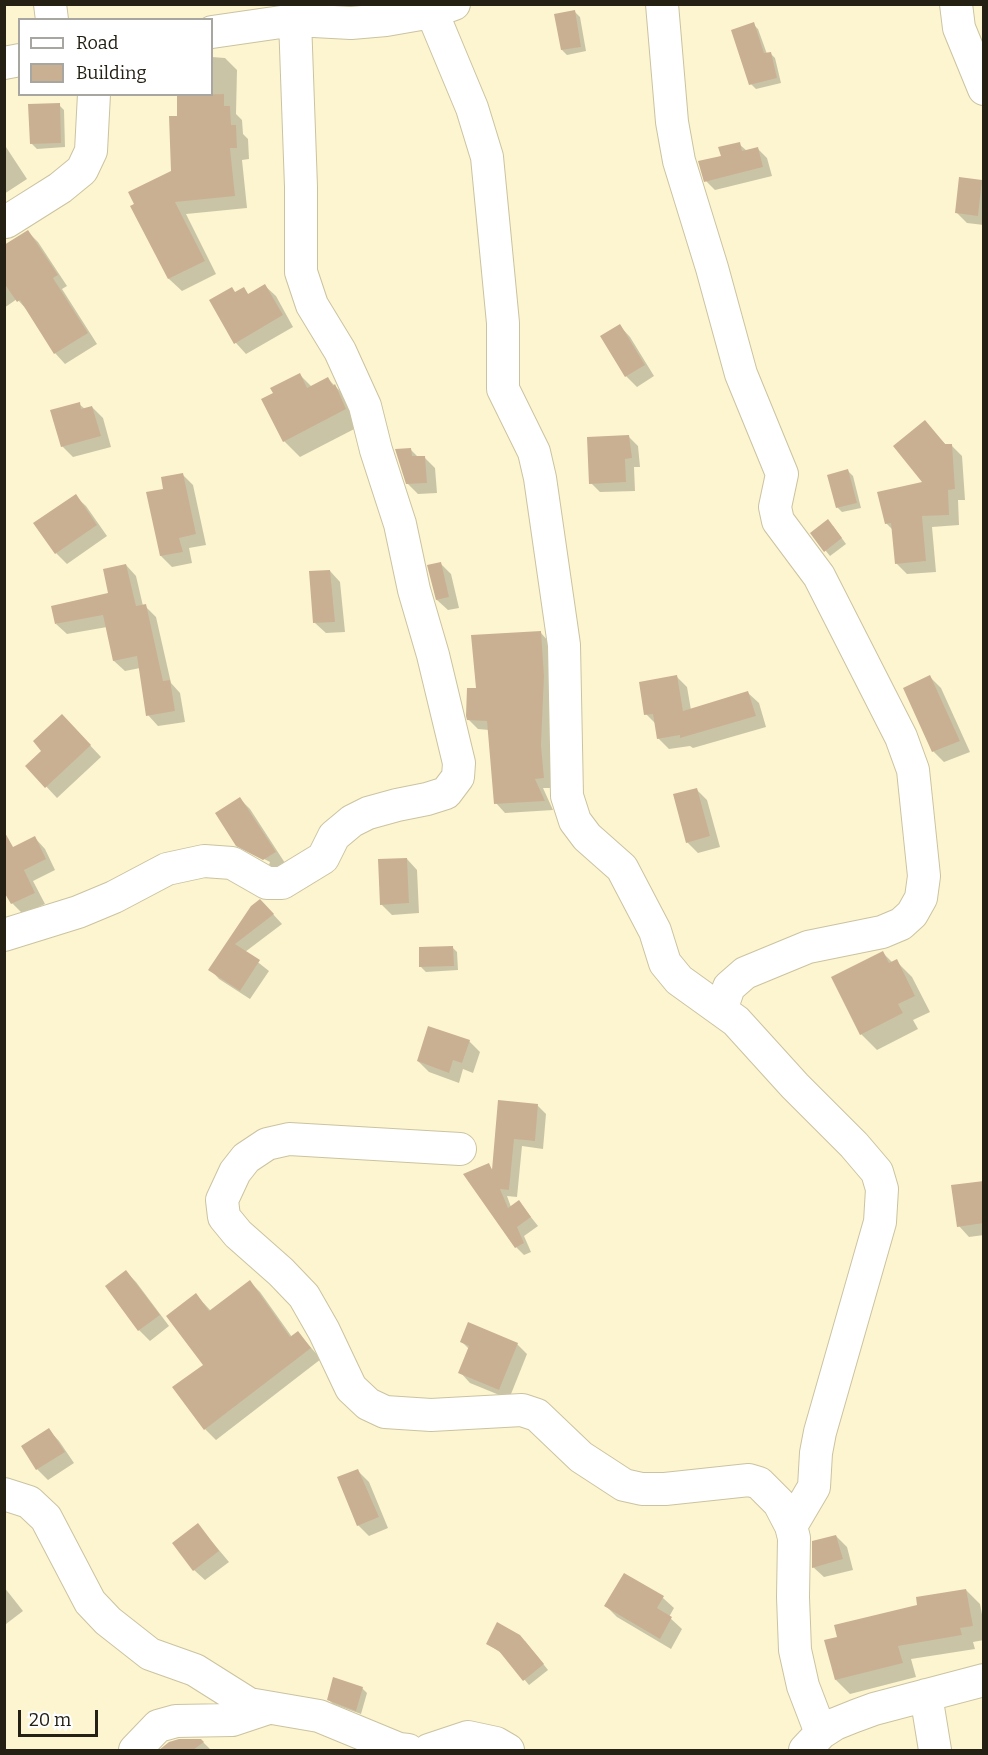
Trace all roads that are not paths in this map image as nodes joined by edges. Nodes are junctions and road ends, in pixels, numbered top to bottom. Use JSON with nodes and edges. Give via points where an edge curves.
{"nodes":[{"id":1,"x":662,"y":4,"type":"edge"},
{"id":2,"x":956,"y":4,"type":"edge"},
{"id":3,"x":443,"y":8,"type":"edge"},
{"id":4,"x":295,"y":20,"type":"junction"},
{"id":5,"x":213,"y":32,"type":"edge"},
{"id":6,"x":984,"y":89,"type":"edge"},
{"id":7,"x":94,"y":96,"type":"edge"},
{"id":8,"x":6,"y":222,"type":"dead end"},
{"id":9,"x":4,"y":934,"type":"edge"},
{"id":10,"x":721,"y":1010,"type":"junction"},
{"id":11,"x":460,"y":1149,"type":"dead end"},
{"id":12,"x":4,"y":1494,"type":"edge"},
{"id":13,"x":791,"y":1526,"type":"junction"},
{"id":14,"x":984,"y":1680,"type":"edge"},
{"id":15,"x":926,"y":1695,"type":"junction"},
{"id":16,"x":268,"y":1708,"type":"junction"},
{"id":17,"x":813,"y":1742,"type":"edge"},
{"id":18,"x":359,"y":1743,"type":"edge"},
{"id":19,"x":135,"y":1750,"type":"edge"},
{"id":20,"x":408,"y":1750,"type":"edge"},
{"id":21,"x":429,"y":1750,"type":"edge"},
{"id":22,"x":508,"y":1750,"type":"edge"},
{"id":23,"x":935,"y":1750,"type":"edge"}],
"edges":[{"from":1,"to":10,"type":"street","via":[[679,161],[741,374],[782,474],[775,507],[778,520],[819,576],[901,737],[913,770],[924,876],[921,898],[901,924],[882,932],[808,947],[765,964],[729,987]]},
{"from":2,"to":6,"type":"street","via":[[958,28]]},
{"from":3,"to":4,"type":"street","via":[[351,23]]},
{"from":3,"to":10,"type":"street","via":[[486,157],[503,323],[503,389],[534,452],[540,478],[564,645],[567,796],[575,821],[586,837],[622,868],[655,931],[665,963],[679,980]]},
{"from":4,"to":5,"type":"street"},
{"from":4,"to":9,"type":"street","via":[[301,272],[312,305],[340,351],[365,406],[400,524],[459,763],[458,777],[446,792],[427,800],[368,813],[352,821],[334,836],[323,858],[282,883],[267,883],[232,863],[204,861],[167,869],[78,912]]},
{"from":7,"to":8,"type":"street","via":[[91,151],[82,170]]},
{"from":10,"to":13,"type":"street","via":[[854,1145],[877,1172],[882,1189],[880,1222],[820,1432],[814,1487]]},
{"from":11,"to":13,"type":"street","via":[[289,1139],[267,1144],[246,1158],[236,1172],[222,1200],[224,1217],[304,1296],[351,1388],[368,1404],[385,1412],[431,1415],[522,1410],[537,1415],[582,1456],[624,1485],[665,1489],[749,1480],[770,1493]]},
{"from":12,"to":16,"type":"street","via":[[29,1502],[46,1518],[90,1602],[128,1638],[150,1654],[195,1670],[249,1704]]},
{"from":13,"to":17,"type":"street","via":[[795,1650]]},
{"from":14,"to":15,"type":"street"},
{"from":15,"to":17,"type":"street","via":[[835,1724]]},
{"from":15,"to":23,"type":"street"},
{"from":16,"to":18,"type":"street","via":[[319,1716]]},
{"from":16,"to":19,"type":"street","via":[[232,1720],[176,1721],[158,1726]]},
{"from":18,"to":20,"type":"street"},
{"from":21,"to":22,"type":"street","via":[[468,1737]]}]}
